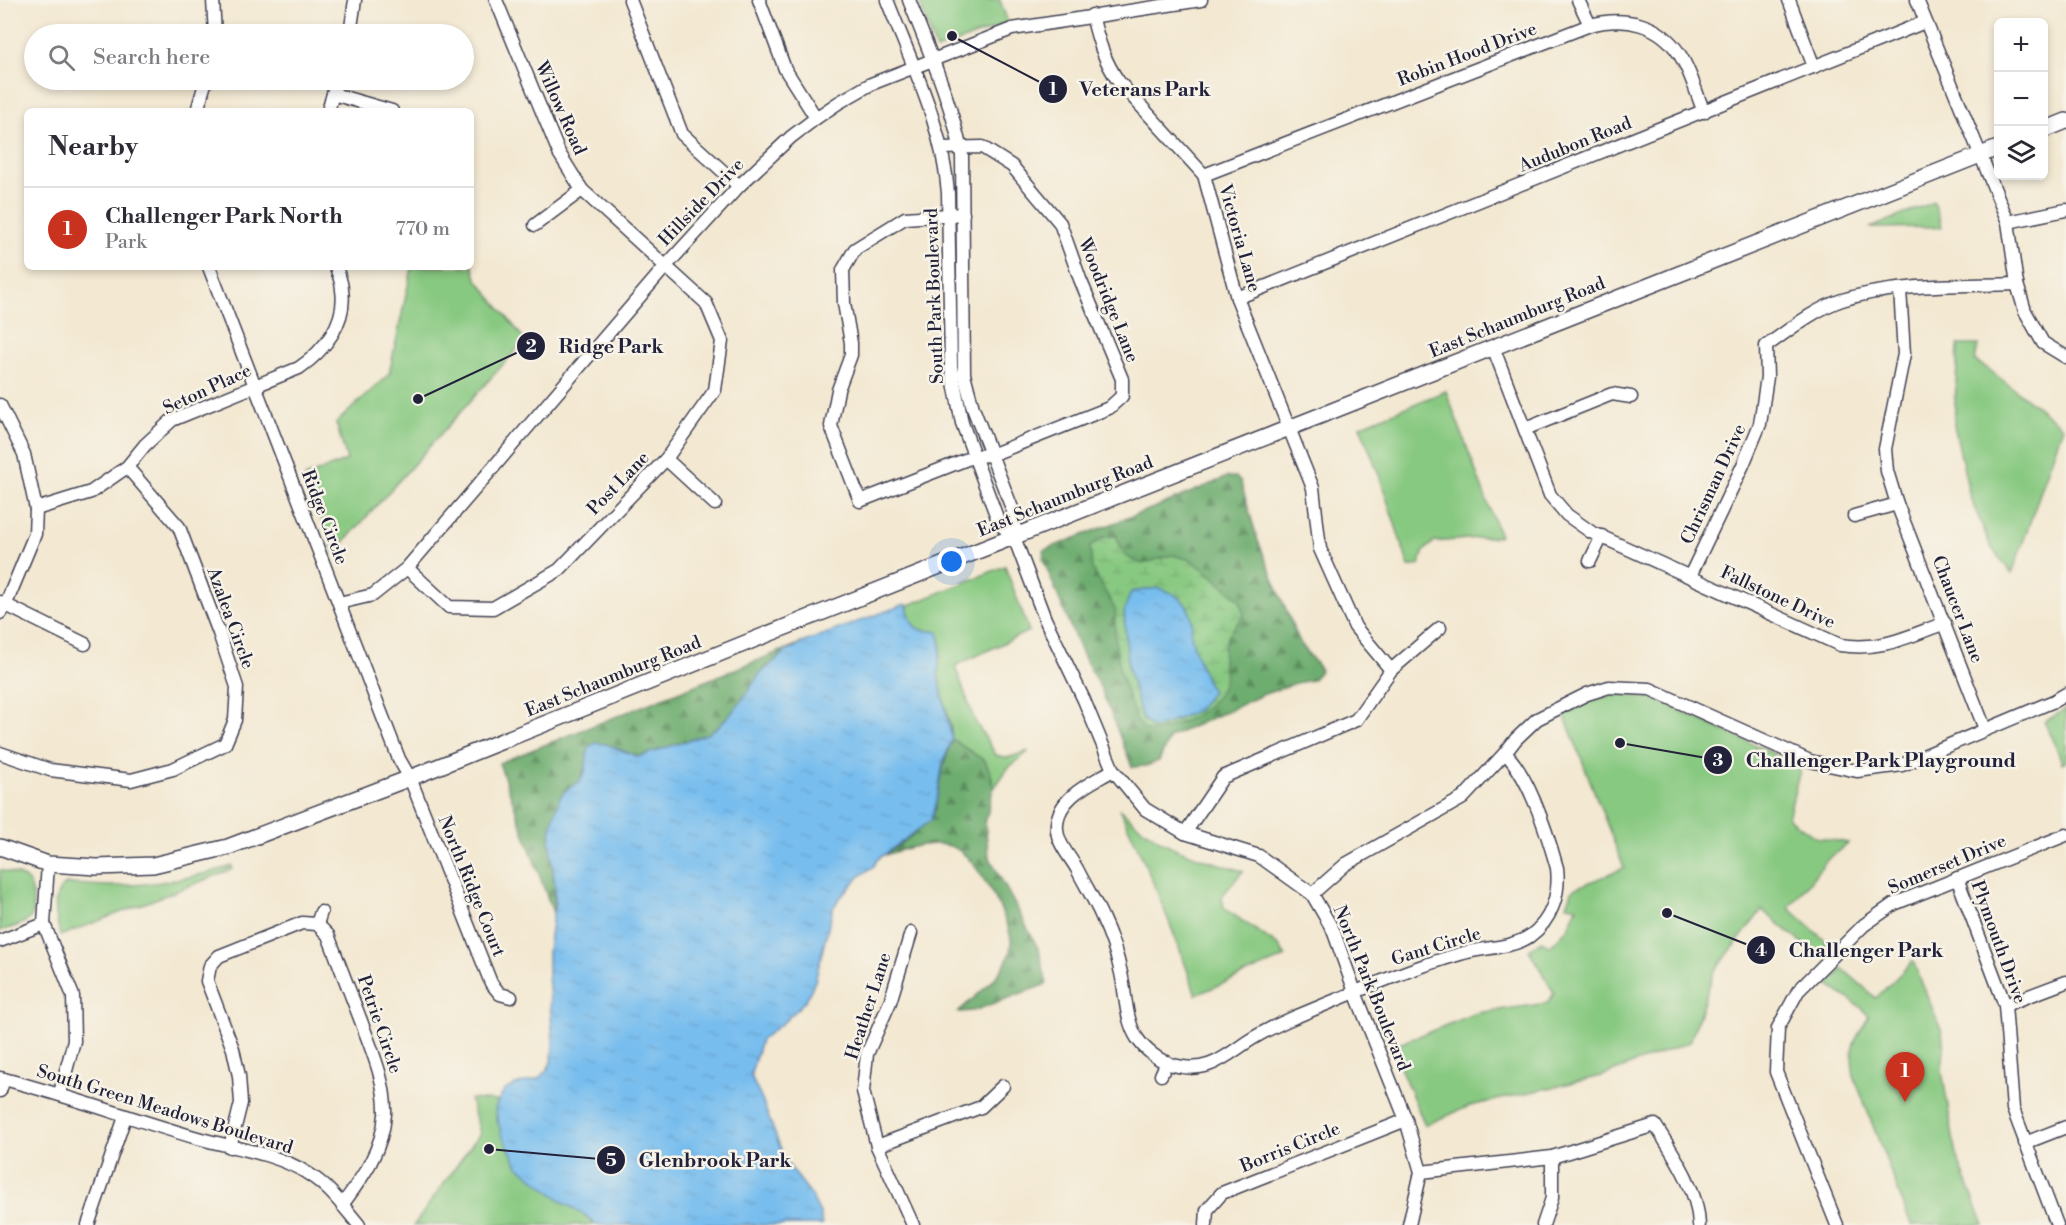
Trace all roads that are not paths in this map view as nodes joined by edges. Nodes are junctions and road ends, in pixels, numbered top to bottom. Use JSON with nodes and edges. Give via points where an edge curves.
{"nodes":[{"id":1,"x":213,"y":0,"type":"edge"},
{"id":2,"x":356,"y":0,"type":"edge"},
{"id":3,"x":496,"y":0,"type":"edge"},
{"id":4,"x":630,"y":0,"type":"edge"},
{"id":5,"x":759,"y":0,"type":"edge"},
{"id":6,"x":887,"y":0,"type":"edge"},
{"id":7,"x":909,"y":0,"type":"edge"},
{"id":8,"x":1201,"y":0,"type":"edge"},
{"id":9,"x":1578,"y":0,"type":"edge"},
{"id":10,"x":1789,"y":0,"type":"edge"},
{"id":11,"x":1917,"y":0,"type":"edge"},
{"id":12,"x":1092,"y":15,"type":"junction"},
{"id":13,"x":1925,"y":22,"type":"junction"},
{"id":14,"x":214,"y":24,"type":"edge"},
{"id":15,"x":352,"y":24,"type":"edge"},
{"id":16,"x":1590,"y":25,"type":"junction"},
{"id":17,"x":932,"y":60,"type":"junction"},
{"id":18,"x":1814,"y":67,"type":"junction"},
{"id":19,"x":914,"y":68,"type":"junction"},
{"id":20,"x":203,"y":90,"type":"edge"},
{"id":21,"x":334,"y":90,"type":"edge"},
{"id":22,"x":333,"y":94,"type":"junction"},
{"id":23,"x":198,"y":108,"type":"edge"},
{"id":24,"x":329,"y":108,"type":"edge"},
{"id":25,"x":382,"y":108,"type":"edge"},
{"id":26,"x":1704,"y":112,"type":"junction"},
{"id":27,"x":816,"y":118,"type":"junction"},
{"id":28,"x":2066,"y":121,"type":"edge"},
{"id":29,"x":2048,"y":128,"type":"edge"},
{"id":30,"x":960,"y":147,"type":"junction"},
{"id":31,"x":942,"y":148,"type":"junction"},
{"id":32,"x":1994,"y":150,"type":"edge"},
{"id":33,"x":1980,"y":155,"type":"junction"},
{"id":34,"x":1204,"y":175,"type":"junction"},
{"id":35,"x":739,"y":186,"type":"junction"},
{"id":36,"x":582,"y":190,"type":"junction"},
{"id":37,"x":2066,"y":210,"type":"edge"},
{"id":38,"x":963,"y":214,"type":"junction"},
{"id":39,"x":948,"y":215,"type":"junction"},
{"id":40,"x":2008,"y":222,"type":"junction"},
{"id":41,"x":535,"y":225,"type":"dead end"},
{"id":42,"x":664,"y":267,"type":"junction"},
{"id":43,"x":210,"y":270,"type":"edge"},
{"id":44,"x":337,"y":270,"type":"edge"},
{"id":45,"x":2017,"y":284,"type":"junction"},
{"id":46,"x":1900,"y":288,"type":"junction"},
{"id":47,"x":1237,"y":298,"type":"junction"},
{"id":48,"x":1493,"y":348,"type":"junction"},
{"id":49,"x":2066,"y":357,"type":"edge"},
{"id":50,"x":256,"y":386,"type":"junction"},
{"id":51,"x":1631,"y":398,"type":"dead end"},
{"id":52,"x":0,"y":405,"type":"edge"},
{"id":53,"x":1290,"y":428,"type":"junction"},
{"id":54,"x":1525,"y":429,"type":"junction"},
{"id":55,"x":991,"y":454,"type":"junction"},
{"id":56,"x":975,"y":456,"type":"junction"},
{"id":57,"x":666,"y":459,"type":"junction"},
{"id":58,"x":127,"y":467,"type":"junction"},
{"id":59,"x":715,"y":504,"type":"dead end"},
{"id":60,"x":1897,"y":504,"type":"junction"},
{"id":61,"x":36,"y":509,"type":"junction"},
{"id":62,"x":1854,"y":516,"type":"dead end"},
{"id":63,"x":1602,"y":536,"type":"junction"},
{"id":64,"x":1014,"y":537,"type":"junction"},
{"id":65,"x":1590,"y":561,"type":"dead end"},
{"id":66,"x":407,"y":568,"type":"junction"},
{"id":67,"x":1690,"y":576,"type":"junction"},
{"id":68,"x":339,"y":603,"type":"junction"},
{"id":69,"x":2,"y":607,"type":"edge"},
{"id":70,"x":1945,"y":623,"type":"junction"},
{"id":71,"x":1440,"y":627,"type":"dead end"},
{"id":72,"x":85,"y":644,"type":"dead end"},
{"id":73,"x":1391,"y":670,"type":"junction"},
{"id":74,"x":2066,"y":694,"type":"edge"},
{"id":75,"x":1985,"y":729,"type":"junction"},
{"id":76,"x":0,"y":753,"type":"edge"},
{"id":77,"x":1505,"y":753,"type":"junction"},
{"id":78,"x":1113,"y":770,"type":"junction"},
{"id":79,"x":410,"y":778,"type":"junction"},
{"id":80,"x":1185,"y":833,"type":"junction"},
{"id":81,"x":2066,"y":835,"type":"edge"},
{"id":82,"x":0,"y":847,"type":"edge"},
{"id":83,"x":48,"y":864,"type":"junction"},
{"id":84,"x":1957,"y":878,"type":"junction"},
{"id":85,"x":1312,"y":894,"type":"junction"},
{"id":86,"x":321,"y":912,"type":"dead end"},
{"id":87,"x":44,"y":924,"type":"junction"},
{"id":88,"x":317,"y":924,"type":"junction"},
{"id":89,"x":911,"y":933,"type":"dead end"},
{"id":90,"x":0,"y":941,"type":"edge"},
{"id":91,"x":2066,"y":982,"type":"edge"},
{"id":92,"x":1355,"y":992,"type":"junction"},
{"id":93,"x":511,"y":997,"type":"dead end"},
{"id":94,"x":2005,"y":1005,"type":"junction"},
{"id":95,"x":1167,"y":1062,"type":"junction"},
{"id":96,"x":1161,"y":1075,"type":"dead end"},
{"id":97,"x":1,"y":1083,"type":"edge"},
{"id":98,"x":1003,"y":1086,"type":"dead end"},
{"id":99,"x":60,"y":1094,"type":"junction"},
{"id":100,"x":125,"y":1117,"type":"junction"},
{"id":101,"x":1406,"y":1120,"type":"junction"},
{"id":102,"x":2066,"y":1127,"type":"edge"},
{"id":103,"x":2025,"y":1143,"type":"junction"},
{"id":104,"x":877,"y":1146,"type":"junction"},
{"id":105,"x":230,"y":1147,"type":"junction"},
{"id":106,"x":1552,"y":1157,"type":"junction"},
{"id":107,"x":1421,"y":1173,"type":"junction"},
{"id":108,"x":342,"y":1205,"type":"junction"},
{"id":109,"x":88,"y":1225,"type":"edge"},
{"id":110,"x":359,"y":1225,"type":"edge"},
{"id":111,"x":913,"y":1225,"type":"edge"},
{"id":112,"x":1206,"y":1225,"type":"edge"},
{"id":113,"x":1409,"y":1225,"type":"edge"},
{"id":114,"x":1543,"y":1225,"type":"edge"},
{"id":115,"x":1699,"y":1225,"type":"edge"},
{"id":116,"x":1837,"y":1225,"type":"edge"},
{"id":117,"x":2057,"y":1225,"type":"edge"}],
"edges":[{"from":1,"to":14,"type":"street"},
{"from":2,"to":15,"type":"street"},
{"from":3,"to":36,"type":"street","name":"Willow Road","via":[[559,153]]},
{"from":4,"to":35,"type":"street","via":[[682,134]]},
{"from":5,"to":27,"type":"street","via":[[786,69]]},
{"from":6,"to":19,"type":"street","name":"South Park Boulevard"},
{"from":7,"to":17,"type":"street","name":"South Park Boulevard"},
{"from":8,"to":12,"type":"street","name":"Hillside Drive"},
{"from":9,"to":16,"type":"street"},
{"from":10,"to":18,"type":"street"},
{"from":11,"to":13,"type":"street"},
{"from":12,"to":17,"type":"street","name":"Hillside Drive","via":[[1012,29]]},
{"from":12,"to":34,"type":"street","name":"Victoria Lane","via":[[1100,47],[1114,74]]},
{"from":13,"to":18,"type":"street","name":"Audubon Road"},
{"from":13,"to":33,"type":"street"},
{"from":16,"to":26,"type":"street","name":"Robin Hood Drive","via":[[1626,20],[1648,26],[1664,37],[1681,56]]},
{"from":16,"to":34,"type":"street","name":"Robin Hood Drive"},
{"from":17,"to":19,"type":"street","name":"Hillside Drive"},
{"from":17,"to":30,"type":"street","name":"South Park Boulevard"},
{"from":18,"to":26,"type":"street","name":"Audubon Road"},
{"from":19,"to":27,"type":"street","name":"Hillside Drive","via":[[871,84]]},
{"from":19,"to":31,"type":"street","name":"South Park Boulevard"},
{"from":20,"to":23,"type":"street"},
{"from":21,"to":22,"type":"street"},
{"from":22,"to":24,"type":"street"},
{"from":22,"to":25,"type":"street"},
{"from":26,"to":47,"type":"street","name":"Audubon Road"},
{"from":27,"to":35,"type":"street","name":"Hillside Drive"},
{"from":28,"to":29,"type":"main road"},
{"from":30,"to":31,"type":"street","name":"Woodridge Lane"},
{"from":30,"to":38,"type":"street","name":"South Park Boulevard"},
{"from":30,"to":55,"type":"street","name":"Woodridge Lane","via":[[982,147],[1012,166],[1060,223],[1122,379],[1122,396],[1109,408]]},
{"from":31,"to":39,"type":"street","name":"South Park Boulevard"},
{"from":32,"to":33,"type":"main road","name":"East Schaumburg Road"},
{"from":33,"to":40,"type":"street"},
{"from":33,"to":48,"type":"main road","name":"East Schaumburg Road"},
{"from":34,"to":47,"type":"street","name":"Victoria Lane"},
{"from":35,"to":42,"type":"street","name":"Hillside Drive"},
{"from":36,"to":41,"type":"street"},
{"from":36,"to":42,"type":"street","name":"Willow Road"},
{"from":37,"to":40,"type":"street"},
{"from":38,"to":39,"type":"street"},
{"from":38,"to":55,"type":"street","name":"South Park Boulevard","via":[[964,374]]},
{"from":39,"to":56,"type":"street","name":"South Park Boulevard","via":[[952,376],[959,413]]},
{"from":39,"to":56,"type":"street","name":"Woodridge Lane","via":[[905,218],[855,249],[843,270],[851,343],[831,426],[860,501]]},
{"from":40,"to":45,"type":"street"},
{"from":42,"to":57,"type":"street","name":"Post Lane","via":[[706,303],[722,341],[715,390]]},
{"from":42,"to":66,"type":"street","name":"Hillside Drive"},
{"from":43,"to":50,"type":"street","name":"Ridge Circle"},
{"from":44,"to":50,"type":"street","name":"Seton Place","via":[[342,308],[324,347],[300,368]]},
{"from":45,"to":46,"type":"street","name":"Chrisman Drive"},
{"from":45,"to":49,"type":"street","via":[[2025,311],[2043,343]]},
{"from":46,"to":60,"type":"street","name":"Chaucer Lane","via":[[1904,354],[1886,449],[1887,471]]},
{"from":46,"to":67,"type":"street","name":"Chrisman Drive","via":[[1841,301],[1766,346],[1767,377],[1760,424]]},
{"from":47,"to":53,"type":"street","name":"Victoria Lane"},
{"from":48,"to":53,"type":"main road","name":"East Schaumburg Road"},
{"from":48,"to":54,"type":"street","name":"Fallstone Drive"},
{"from":50,"to":58,"type":"street","name":"Seton Place","via":[[172,420]]},
{"from":50,"to":68,"type":"street","name":"Ridge Circle"},
{"from":51,"to":54,"type":"street","via":[[1612,394]]},
{"from":52,"to":61,"type":"street","via":[[24,454]]},
{"from":53,"to":64,"type":"main road","name":"East Schaumburg Road"},
{"from":53,"to":73,"type":"street","name":"Victoria Lane","via":[[1313,488],[1320,549],[1355,627]]},
{"from":54,"to":63,"type":"street","name":"Fallstone Drive","via":[[1551,495],[1567,515]]},
{"from":55,"to":56,"type":"street","name":"Woodridge Lane"},
{"from":55,"to":64,"type":"street","name":"South Park Boulevard","via":[[1015,516]]},
{"from":56,"to":64,"type":"street","name":"South Park Boulevard","via":[[999,523]]},
{"from":57,"to":59,"type":"street"},
{"from":57,"to":66,"type":"street","name":"Post Lane","via":[[559,570],[493,608],[449,607]]},
{"from":58,"to":61,"type":"street","name":"Seton Place","via":[[91,492]]},
{"from":58,"to":76,"type":"street","name":"Azalea Circle","via":[[179,527],[237,687],[236,720],[225,744],[173,769],[131,780],[50,770]]},
{"from":60,"to":62,"type":"street"},
{"from":60,"to":70,"type":"street","name":"Chaucer Lane"},
{"from":61,"to":69,"type":"street","via":[[35,534]]},
{"from":63,"to":65,"type":"street"},
{"from":63,"to":67,"type":"street","name":"Fallstone Drive"},
{"from":64,"to":78,"type":"street","name":"North Park Boulevard","via":[[1045,619]]},
{"from":64,"to":79,"type":"main road","name":"East Schaumburg Road"},
{"from":66,"to":68,"type":"street","name":"Hillside Drive","via":[[373,595]]},
{"from":67,"to":70,"type":"street","name":"Fallstone Drive","via":[[1840,645],[1878,646]]},
{"from":68,"to":79,"type":"street","name":"Ridge Circle","via":[[399,759]]},
{"from":69,"to":72,"type":"street"},
{"from":70,"to":75,"type":"street","name":"Chaucer Lane"},
{"from":71,"to":73,"type":"street"},
{"from":73,"to":80,"type":"street","via":[[1356,720],[1222,777]]},
{"from":74,"to":75,"type":"street"},
{"from":75,"to":77,"type":"street","via":[[1902,765],[1857,771],[1810,761],[1650,689],[1609,687],[1537,719]]},
{"from":77,"to":85,"type":"street","via":[[1463,798],[1346,864]]},
{"from":77,"to":92,"type":"street","name":"Gant Circle","via":[[1516,763],[1526,782],[1553,853],[1558,879],[1550,915],[1518,942],[1462,953]]},
{"from":78,"to":80,"type":"street","name":"North Park Boulevard","via":[[1145,809]]},
{"from":78,"to":95,"type":"street","name":"Gant Circle","via":[[1064,804],[1056,826],[1065,852],[1103,918],[1121,970],[1127,1011],[1136,1037],[1144,1048]]},
{"from":79,"to":83,"type":"main road","name":"East Schaumburg Road","via":[[228,848],[153,866]]},
{"from":79,"to":93,"type":"street","name":"North Ridge Court","via":[[491,984],[500,994]]},
{"from":80,"to":85,"type":"street","name":"North Park Boulevard","via":[[1259,856]]},
{"from":81,"to":84,"type":"street","name":"Somerset Drive"},
{"from":82,"to":83,"type":"main road","name":"East Schaumburg Road"},
{"from":83,"to":87,"type":"street"},
{"from":84,"to":94,"type":"street","name":"Plymouth Drive"},
{"from":84,"to":116,"type":"street","name":"Somerset Drive","via":[[1894,904],[1864,925],[1798,991],[1778,1028],[1776,1072]]},
{"from":85,"to":92,"type":"street","name":"North Park Boulevard","via":[[1333,930]]},
{"from":86,"to":88,"type":"street"},
{"from":87,"to":90,"type":"street"},
{"from":87,"to":99,"type":"street","via":[[73,996],[74,1041]]},
{"from":88,"to":105,"type":"street","via":[[302,923],[204,964],[239,1076],[241,1104]]},
{"from":88,"to":108,"type":"street","name":"Petrie Circle","via":[[328,935],[374,1056],[385,1114],[377,1148]]},
{"from":89,"to":104,"type":"street","name":"Heather Lane","via":[[890,1002],[867,1054],[863,1091]]},
{"from":91,"to":94,"type":"street"},
{"from":92,"to":95,"type":"street","name":"Gant Circle","via":[[1282,1023],[1213,1065],[1192,1067]]},
{"from":92,"to":101,"type":"street","name":"North Park Boulevard"},
{"from":94,"to":103,"type":"street","name":"Plymouth Drive","via":[[2013,1109]]},
{"from":95,"to":96,"type":"street"},
{"from":97,"to":99,"type":"street","name":"South Green Meadows Boulevard"},
{"from":98,"to":104,"type":"street","via":[[981,1107]]},
{"from":99,"to":100,"type":"street","name":"South Green Meadows Boulevard"},
{"from":100,"to":105,"type":"street","name":"South Green Meadows Boulevard"},
{"from":100,"to":109,"type":"street"},
{"from":101,"to":107,"type":"street","name":"North Park Boulevard"},
{"from":101,"to":112,"type":"street","name":"Borris Circle","via":[[1222,1193],[1207,1210]]},
{"from":102,"to":103,"type":"street"},
{"from":103,"to":117,"type":"street","name":"Plymouth Drive"},
{"from":104,"to":111,"type":"street","name":"Heather Lane"},
{"from":105,"to":108,"type":"street","name":"South Green Meadows Boulevard","via":[[270,1156],[307,1173]]},
{"from":106,"to":107,"type":"street"},
{"from":106,"to":114,"type":"street","via":[[1552,1198]]},
{"from":106,"to":115,"type":"street","via":[[1655,1125],[1681,1167],[1698,1211]]},
{"from":107,"to":113,"type":"street","name":"North Park Boulevard"},
{"from":108,"to":110,"type":"street","name":"South Green Meadows Boulevard"}]}
